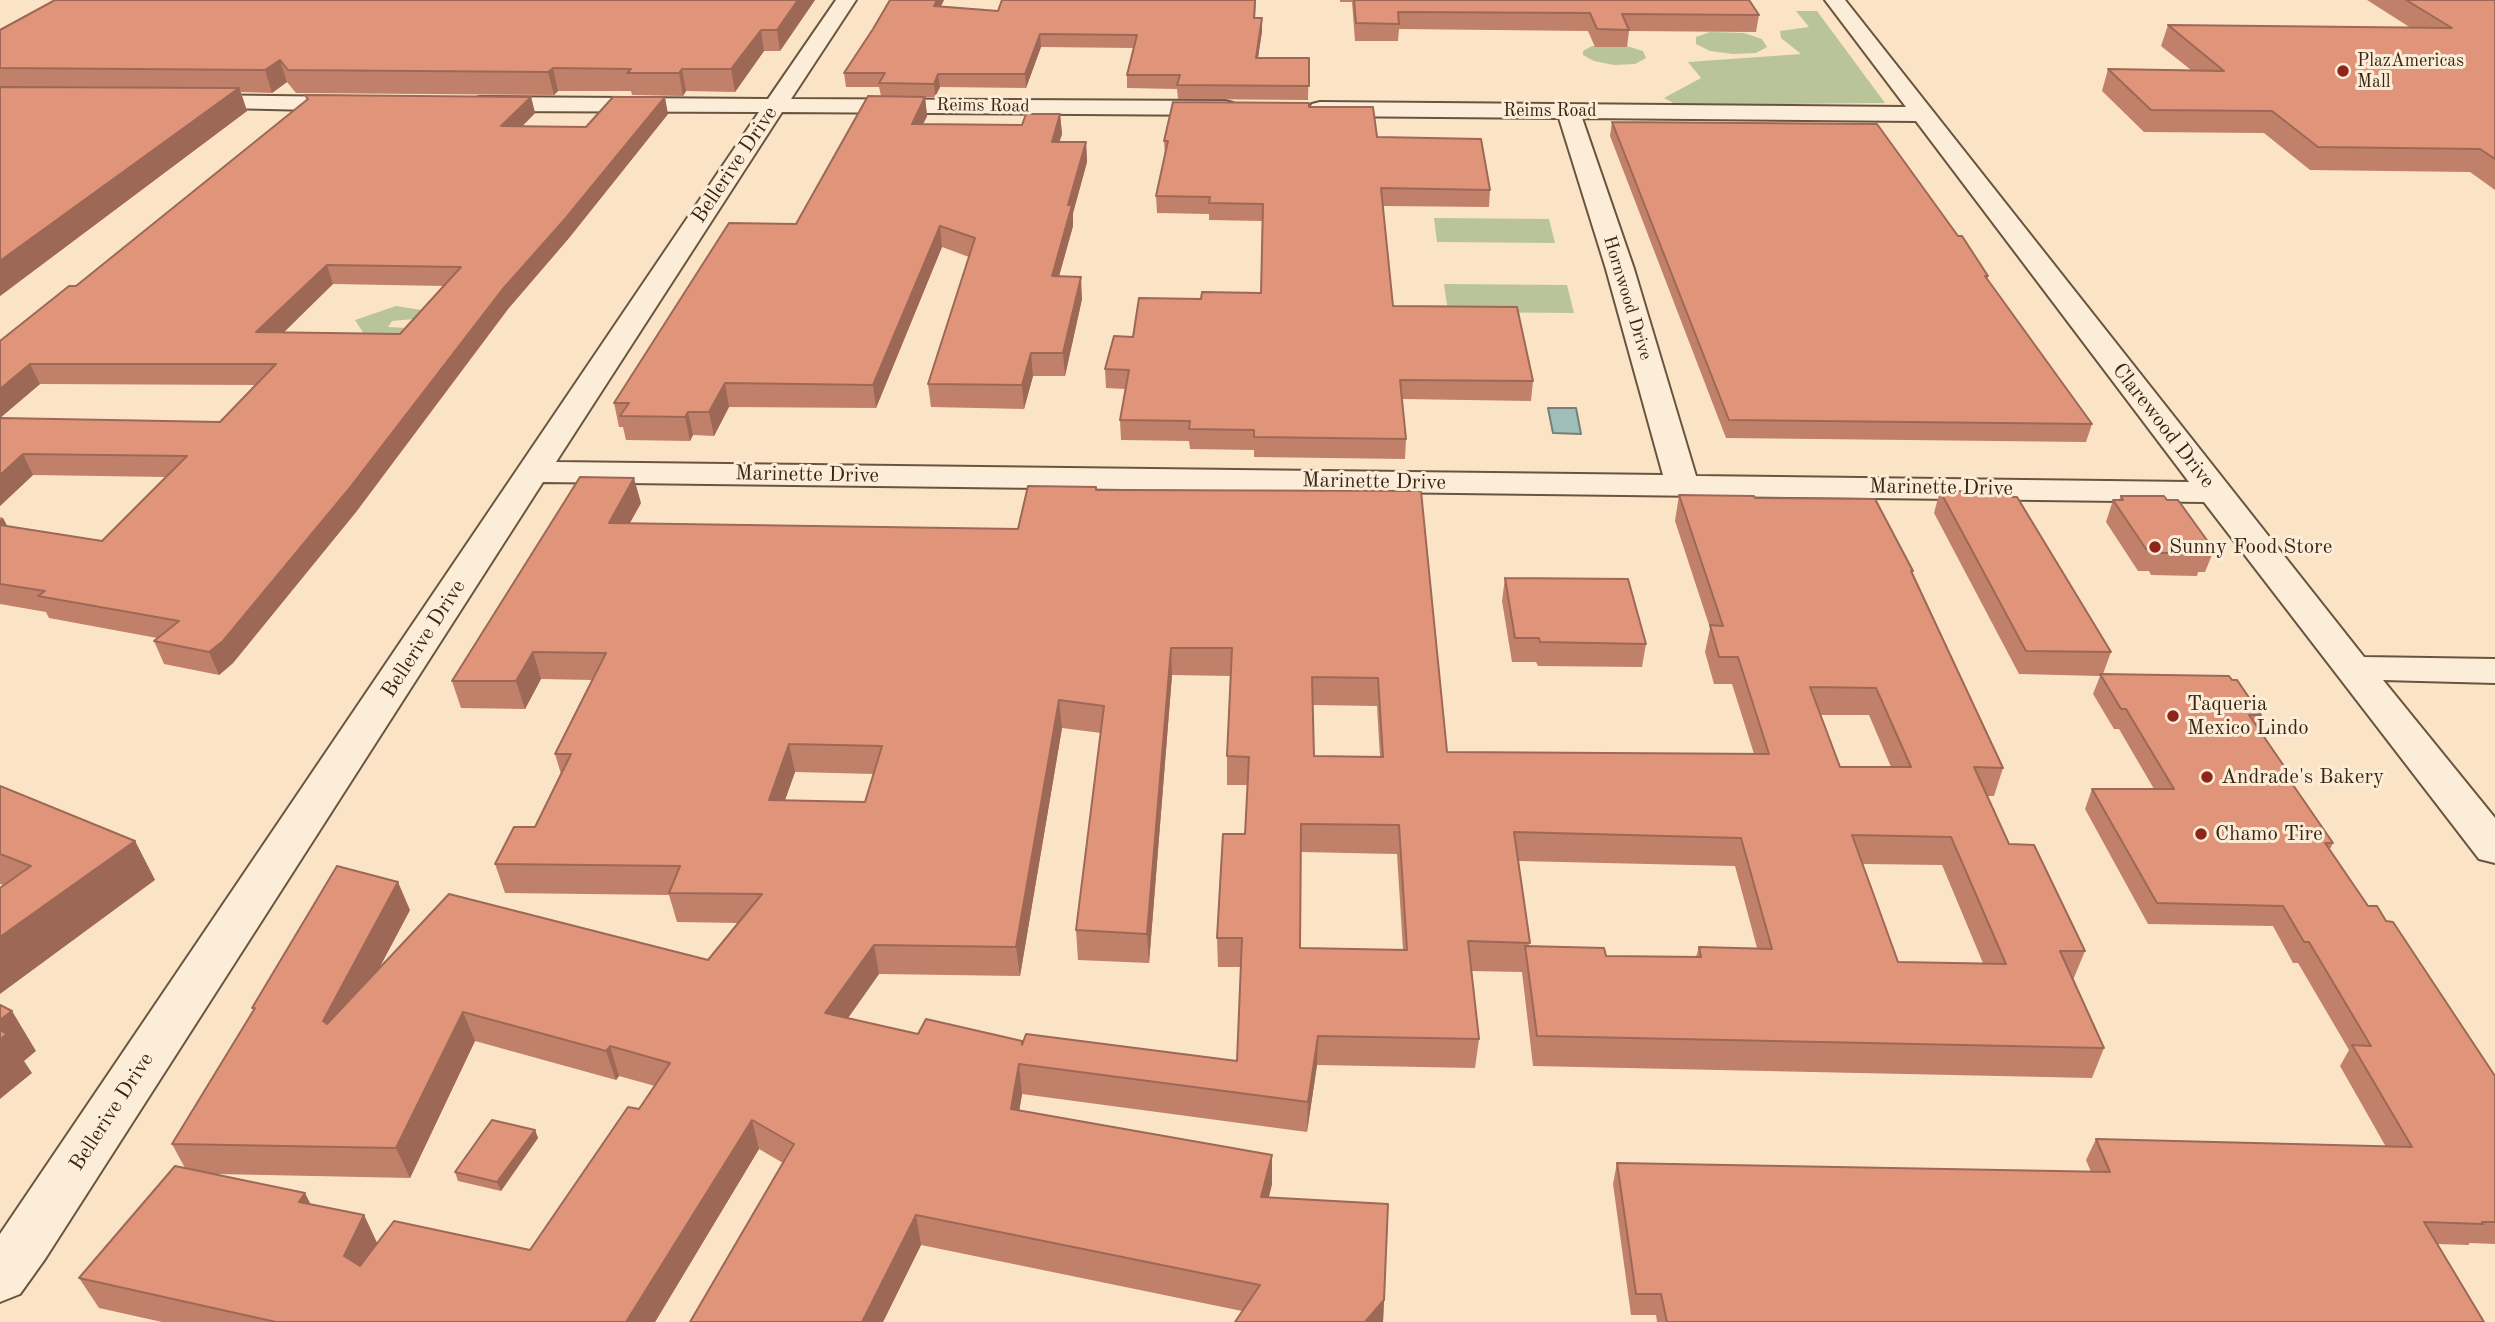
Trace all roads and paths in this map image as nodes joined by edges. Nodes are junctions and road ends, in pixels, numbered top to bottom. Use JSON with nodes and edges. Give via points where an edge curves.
{"nodes":[{"id":1,"x":846,"y":0,"type":"edge"},
{"id":2,"x":1835,"y":0,"type":"edge"},
{"id":3,"x":170,"y":102,"type":"edge"},
{"id":4,"x":369,"y":104,"type":"edge"},
{"id":5,"x":462,"y":104,"type":"edge"},
{"id":6,"x":775,"y":105,"type":"junction"},
{"id":7,"x":1252,"y":109,"type":"edge"},
{"id":8,"x":1294,"y":109,"type":"edge"},
{"id":9,"x":1568,"y":111,"type":"junction"},
{"id":10,"x":1923,"y":114,"type":"junction"},
{"id":11,"x":534,"y":472,"type":"junction"},
{"id":12,"x":1682,"y":485,"type":"junction"},
{"id":13,"x":2214,"y":492,"type":"junction"},
{"id":14,"x":2353,"y":668,"type":"junction"},
{"id":15,"x":2495,"y":671,"type":"edge"},
{"id":16,"x":2495,"y":848,"type":"edge"},
{"id":17,"x":0,"y":1277,"type":"edge"}],
"edges":[{"from":1,"to":6,"type":"street","name":"Bellerive Drive"},
{"from":2,"to":10,"type":"street","name":"Clarewood Drive"},
{"from":3,"to":4,"type":"street"},
{"from":5,"to":6,"type":"street","name":"Reims Road"},
{"from":6,"to":7,"type":"street","name":"Reims Road"},
{"from":6,"to":11,"type":"street","name":"Bellerive Drive"},
{"from":8,"to":9,"type":"street","name":"Reims Road"},
{"from":9,"to":10,"type":"street","name":"Reims Road"},
{"from":9,"to":12,"type":"street","name":"Hornwood Drive","via":[[1620,269]]},
{"from":10,"to":13,"type":"street","name":"Clarewood Drive"},
{"from":11,"to":12,"type":"street","name":"Marinette Drive"},
{"from":11,"to":17,"type":"street","name":"Bellerive Drive"},
{"from":12,"to":13,"type":"street","name":"Marinette Drive"},
{"from":13,"to":14,"type":"street","name":"Clarewood Drive"},
{"from":14,"to":15,"type":"street"},
{"from":14,"to":16,"type":"street","name":"Clarewood Drive"}]}
